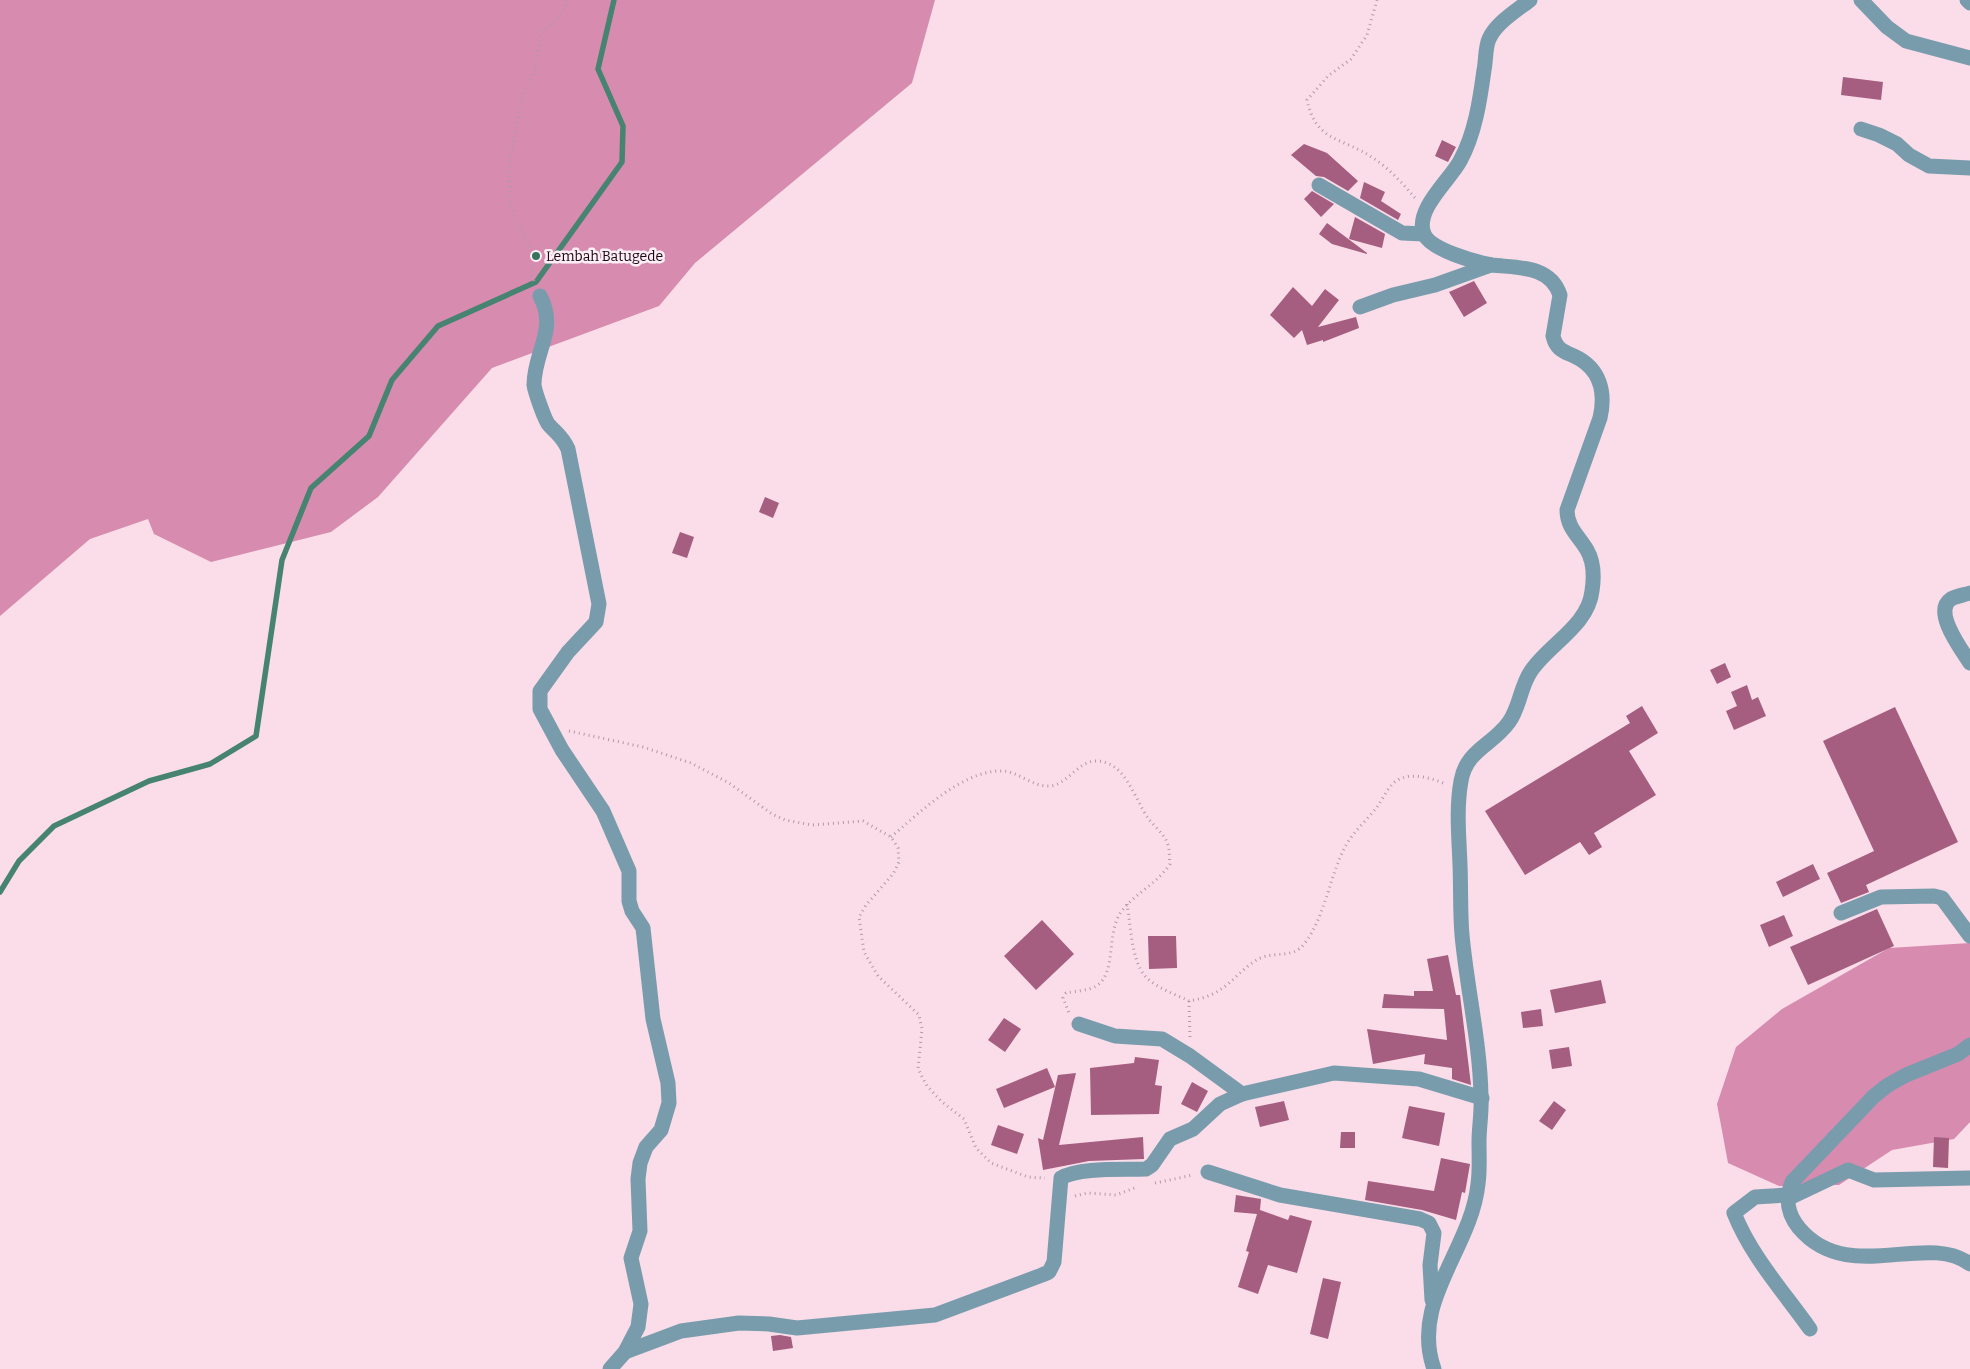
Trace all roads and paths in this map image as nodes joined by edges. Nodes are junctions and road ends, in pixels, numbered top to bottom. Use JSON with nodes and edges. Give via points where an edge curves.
{"nodes":[{"id":1,"x":567,"y":0,"type":"edge"},
{"id":2,"x":1377,"y":0,"type":"edge"},
{"id":3,"x":1530,"y":0,"type":"edge"},
{"id":4,"x":1861,"y":0,"type":"edge"},
{"id":5,"x":1967,"y":0,"type":"edge"},
{"id":6,"x":1970,"y":3,"type":"edge"},
{"id":7,"x":1970,"y":58,"type":"edge"},
{"id":8,"x":1861,"y":129,"type":"dead end"},
{"id":9,"x":1970,"y":168,"type":"edge"},
{"id":10,"x":1319,"y":185,"type":"dead end"},
{"id":11,"x":1426,"y":210,"type":"junction"},
{"id":12,"x":1424,"y":234,"type":"junction"},
{"id":13,"x":1491,"y":265,"type":"junction"},
{"id":14,"x":532,"y":276,"type":"dead end"},
{"id":15,"x":540,"y":296,"type":"dead end"},
{"id":16,"x":1360,"y":307,"type":"dead end"},
{"id":17,"x":1970,"y":593,"type":"edge"},
{"id":18,"x":1970,"y":663,"type":"edge"},
{"id":19,"x":551,"y":729,"type":"junction"},
{"id":20,"x":1459,"y":802,"type":"junction"},
{"id":21,"x":892,"y":837,"type":"junction"},
{"id":22,"x":1127,"y":904,"type":"junction"},
{"id":23,"x":1841,"y":913,"type":"dead end"},
{"id":24,"x":1970,"y":936,"type":"edge"},
{"id":25,"x":1189,"y":1001,"type":"junction"},
{"id":26,"x":1079,"y":1024,"type":"joint"},
{"id":27,"x":1970,"y":1044,"type":"edge"},
{"id":28,"x":1190,"y":1056,"type":"junction"},
{"id":29,"x":1242,"y":1094,"type":"junction"},
{"id":30,"x":1482,"y":1098,"type":"junction"},
{"id":31,"x":1208,"y":1172,"type":"dead end"},
{"id":32,"x":1061,"y":1178,"type":"junction"},
{"id":33,"x":1970,"y":1178,"type":"edge"},
{"id":34,"x":1787,"y":1197,"type":"junction"},
{"id":35,"x":1970,"y":1264,"type":"edge"},
{"id":36,"x":1432,"y":1304,"type":"junction"},
{"id":37,"x":1810,"y":1329,"type":"dead end"},
{"id":38,"x":625,"y":1352,"type":"junction"},
{"id":39,"x":610,"y":1369,"type":"edge"},
{"id":40,"x":1434,"y":1369,"type":"edge"}],
"edges":[{"from":1,"to":14,"type":"path","via":[[565,9],[541,34],[535,69],[522,97],[509,167],[510,205],[534,255]]},
{"from":2,"to":11,"type":"path","via":[[1367,35],[1351,59],[1328,76],[1307,100],[1308,107],[1316,126],[1371,156]]},
{"from":3,"to":11,"type":"street","via":[[1503,22],[1489,40],[1478,111],[1460,161]]},
{"from":4,"to":7,"type":"street","via":[[1906,41]]},
{"from":5,"to":6,"type":"street"},
{"from":8,"to":9,"type":"street","via":[[1879,134],[1929,166]]},
{"from":10,"to":12,"type":"street","via":[[1402,233]]},
{"from":11,"to":12,"type":"street"},
{"from":12,"to":13,"type":"street","via":[[1438,248]]},
{"from":13,"to":16,"type":"street","via":[[1435,285],[1392,294]]},
{"from":13,"to":20,"type":"street","via":[[1536,270],[1558,288],[1555,342],[1564,353],[1587,364],[1602,389],[1600,418],[1567,510],[1570,526],[1591,557],[1593,583],[1584,614],[1531,671],[1510,721],[1500,733],[1475,751],[1466,764]]},
{"from":15,"to":19,"type":"street","via":[[547,309],[548,328],[540,347],[534,387],[547,424],[561,435],[568,449],[599,604],[596,622],[568,652],[540,691],[540,710]]},
{"from":17,"to":18,"type":"street","via":[[1950,600],[1944,613]]},
{"from":19,"to":21,"type":"path","via":[[643,747],[691,763],[785,820],[812,825],[863,821]]},
{"from":19,"to":38,"type":"street","via":[[603,811],[629,871],[629,901],[643,928],[653,1019],[668,1083],[666,1118],[640,1162],[640,1230],[631,1258],[641,1304],[638,1327]]},
{"from":20,"to":25,"type":"path","via":[[1447,784],[1434,779],[1399,779],[1344,847],[1319,917],[1305,944],[1294,953],[1264,957],[1217,992]]},
{"from":20,"to":30,"type":"street","via":[[1462,934]]},
{"from":21,"to":22,"type":"path","via":[[936,799],[982,772],[1004,771],[1048,787],[1093,761],[1107,762],[1127,780],[1168,846],[1170,864],[1162,875]]},
{"from":21,"to":32,"type":"path","via":[[898,848],[899,862],[859,917],[860,932],[870,965],[919,1016],[922,1029],[918,1069],[927,1086],[942,1102],[964,1118],[976,1148],[991,1163],[1028,1177]]},
{"from":22,"to":25,"type":"path","via":[[1137,962],[1145,976]]},
{"from":22,"to":26,"type":"path","via":[[1119,915],[1110,942],[1110,962],[1104,980],[1095,987],[1066,993],[1062,998],[1068,1012]]},
{"from":23,"to":24,"type":"street","via":[[1881,897],[1934,896],[1942,898]]},
{"from":25,"to":28,"type":"path"},
{"from":26,"to":28,"type":"street","via":[[1114,1036],[1162,1039]]},
{"from":27,"to":34,"type":"street","via":[[1958,1054],[1906,1074],[1874,1096],[1792,1182]]},
{"from":28,"to":29,"type":"street"},
{"from":29,"to":30,"type":"street","via":[[1334,1073],[1419,1079]]},
{"from":29,"to":32,"type":"street","via":[[1220,1104],[1192,1129],[1170,1139],[1146,1169],[1066,1174]]},
{"from":30,"to":36,"type":"street","via":[[1478,1187],[1468,1224]]},
{"from":31,"to":36,"type":"street","via":[[1280,1195],[1355,1206],[1429,1223],[1434,1233],[1430,1265]]},
{"from":32,"to":38,"type":"street","via":[[1054,1262],[1049,1272],[1042,1275],[935,1315],[797,1328],[739,1323],[681,1331]]},
{"from":33,"to":34,"type":"street","via":[[1874,1180],[1848,1170]]},
{"from":34,"to":35,"type":"street","via":[[1793,1220],[1806,1236],[1822,1247],[1865,1257],[1938,1253]]},
{"from":34,"to":37,"type":"street","via":[[1754,1197],[1734,1212],[1756,1257]]},
{"from":36,"to":40,"type":"street","via":[[1427,1324],[1428,1348]]},
{"from":38,"to":39,"type":"street"}]}
